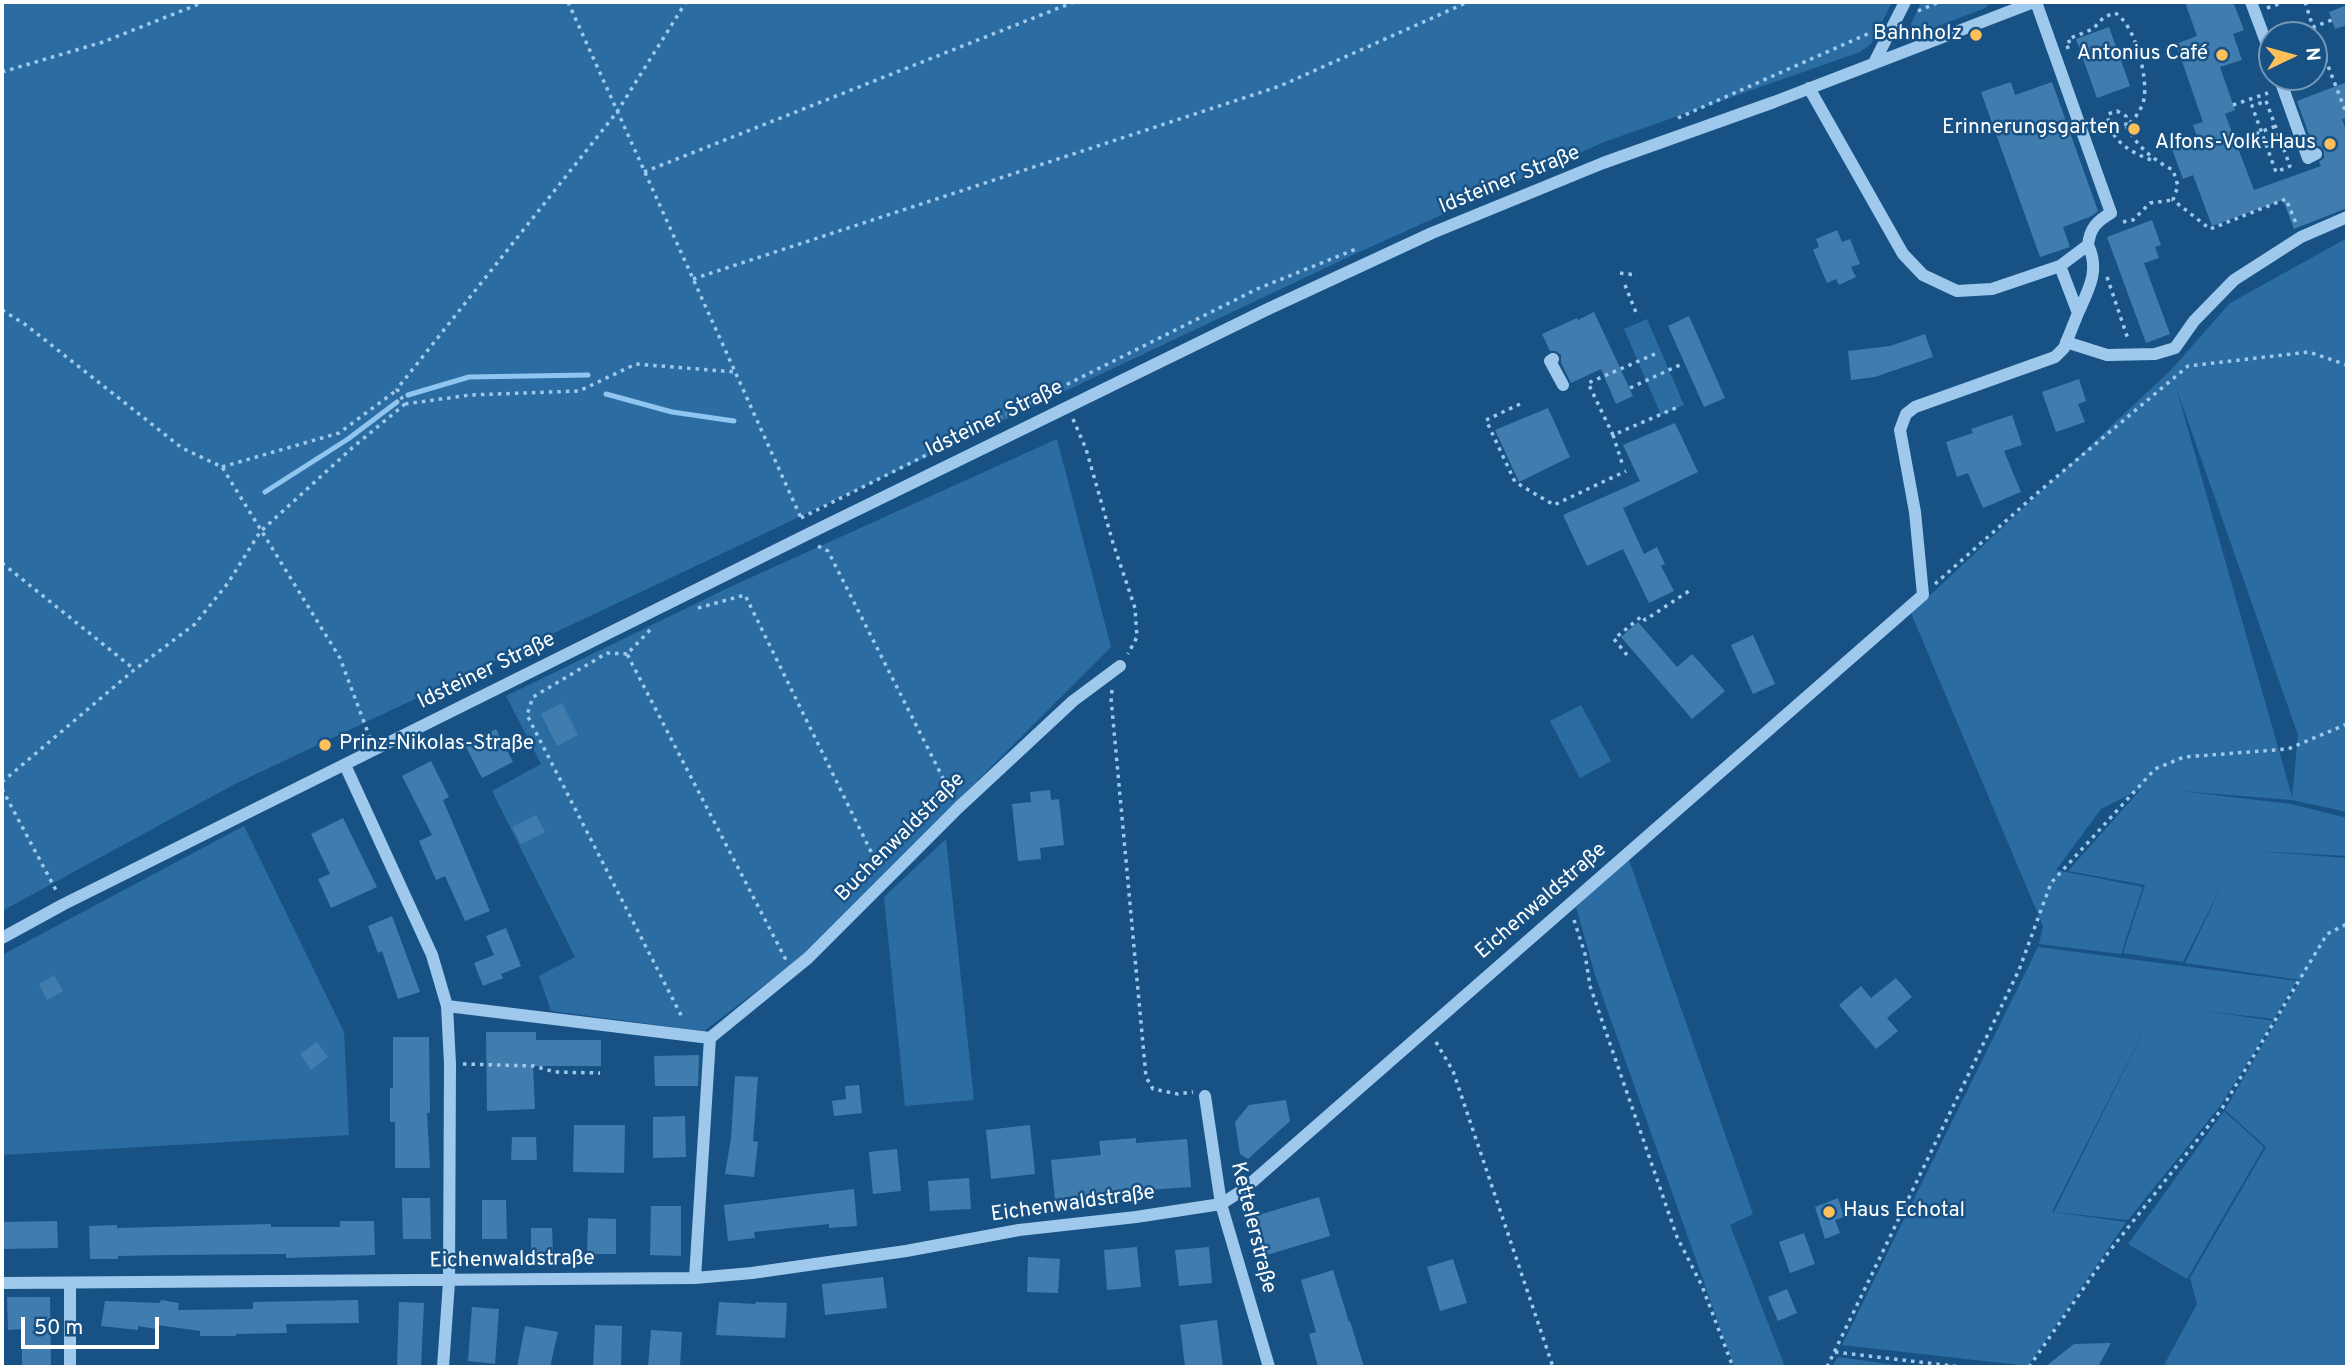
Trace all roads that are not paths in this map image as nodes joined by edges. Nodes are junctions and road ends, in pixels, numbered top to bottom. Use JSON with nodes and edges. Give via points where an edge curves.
{"nodes":[{"id":1,"x":1905,"y":2,"type":"edge"},
{"id":2,"x":2035,"y":2,"type":"edge"},
{"id":3,"x":2251,"y":2,"type":"edge"},
{"id":4,"x":2009,"y":6,"type":"edge"},
{"id":5,"x":2258,"y":21,"type":"edge"},
{"id":6,"x":1874,"y":63,"type":"junction"},
{"id":7,"x":1809,"y":88,"type":"junction"},
{"id":8,"x":2284,"y":91,"type":"edge"},
{"id":9,"x":2316,"y":154,"type":"dead end"},
{"id":10,"x":2347,"y":217,"type":"edge"},
{"id":11,"x":2088,"y":245,"type":"junction"},
{"id":12,"x":2060,"y":266,"type":"junction"},
{"id":13,"x":2078,"y":313,"type":"junction"},
{"id":14,"x":2066,"y":342,"type":"junction"},
{"id":15,"x":1553,"y":359,"type":"dead end"},
{"id":16,"x":1563,"y":385,"type":"dead end"},
{"id":17,"x":1120,"y":666,"type":"road end"},
{"id":18,"x":345,"y":765,"type":"junction"},
{"id":19,"x":2,"y":938,"type":"edge"},
{"id":20,"x":447,"y":1006,"type":"junction"},
{"id":21,"x":709,"y":1038,"type":"junction"},
{"id":22,"x":1205,"y":1096,"type":"road end"},
{"id":23,"x":1221,"y":1204,"type":"junction"},
{"id":24,"x":695,"y":1278,"type":"junction"},
{"id":25,"x":449,"y":1282,"type":"junction"},
{"id":26,"x":2,"y":1283,"type":"edge"},
{"id":27,"x":70,"y":1283,"type":"junction"},
{"id":28,"x":70,"y":1367,"type":"edge"},
{"id":29,"x":443,"y":1367,"type":"edge"},
{"id":30,"x":1269,"y":1367,"type":"edge"}],
"edges":[{"from":1,"to":6,"type":"street"},
{"from":2,"to":4,"type":"street","name":"Idsteiner Straße"},
{"from":2,"to":11,"type":"street","via":[[2111,212],[2097,221]]},
{"from":3,"to":5,"type":"street"},
{"from":4,"to":6,"type":"street","name":"Idsteiner Straße"},
{"from":6,"to":7,"type":"street","name":"Idsteiner Straße"},
{"from":7,"to":12,"type":"street","via":[[1903,254],[1923,275],[1957,291],[1992,289]]},
{"from":7,"to":18,"type":"street","name":"Idsteiner Straße","via":[[1603,163],[1433,233],[1268,309]]},
{"from":8,"to":9,"type":"street","via":[[2308,158]]},
{"from":10,"to":14,"type":"street","via":[[2301,237],[2234,280],[2175,348],[2155,354],[2107,355]]},
{"from":11,"to":12,"type":"street"},
{"from":11,"to":13,"type":"street","via":[[2094,276]]},
{"from":12,"to":13,"type":"street"},
{"from":13,"to":14,"type":"street"},
{"from":14,"to":23,"type":"street","name":"Eichenwaldstraße","via":[[2055,357],[1906,414],[1900,430],[1923,594],[1243,1190]]},
{"from":15,"to":16,"type":"street","via":[[1550,361]]},
{"from":17,"to":21,"type":"street","name":"Buchenwaldstraße","via":[[1073,701],[791,971]]},
{"from":18,"to":19,"type":"street","name":"Idsteiner Straße"},
{"from":18,"to":20,"type":"street","via":[[432,955]]},
{"from":20,"to":21,"type":"street"},
{"from":20,"to":25,"type":"street"},
{"from":21,"to":24,"type":"street"},
{"from":22,"to":23,"type":"street","name":"Kettelerstraße"},
{"from":23,"to":24,"type":"street","name":"Eichenwaldstraße"},
{"from":23,"to":30,"type":"street","name":"Kettelerstraße"},
{"from":24,"to":25,"type":"street","name":"Eichenwaldstraße"},
{"from":25,"to":27,"type":"street","name":"Eichenwaldstraße"},
{"from":25,"to":29,"type":"street"},
{"from":26,"to":27,"type":"street","name":"Eichenwaldstraße"},
{"from":27,"to":28,"type":"street"}]}
